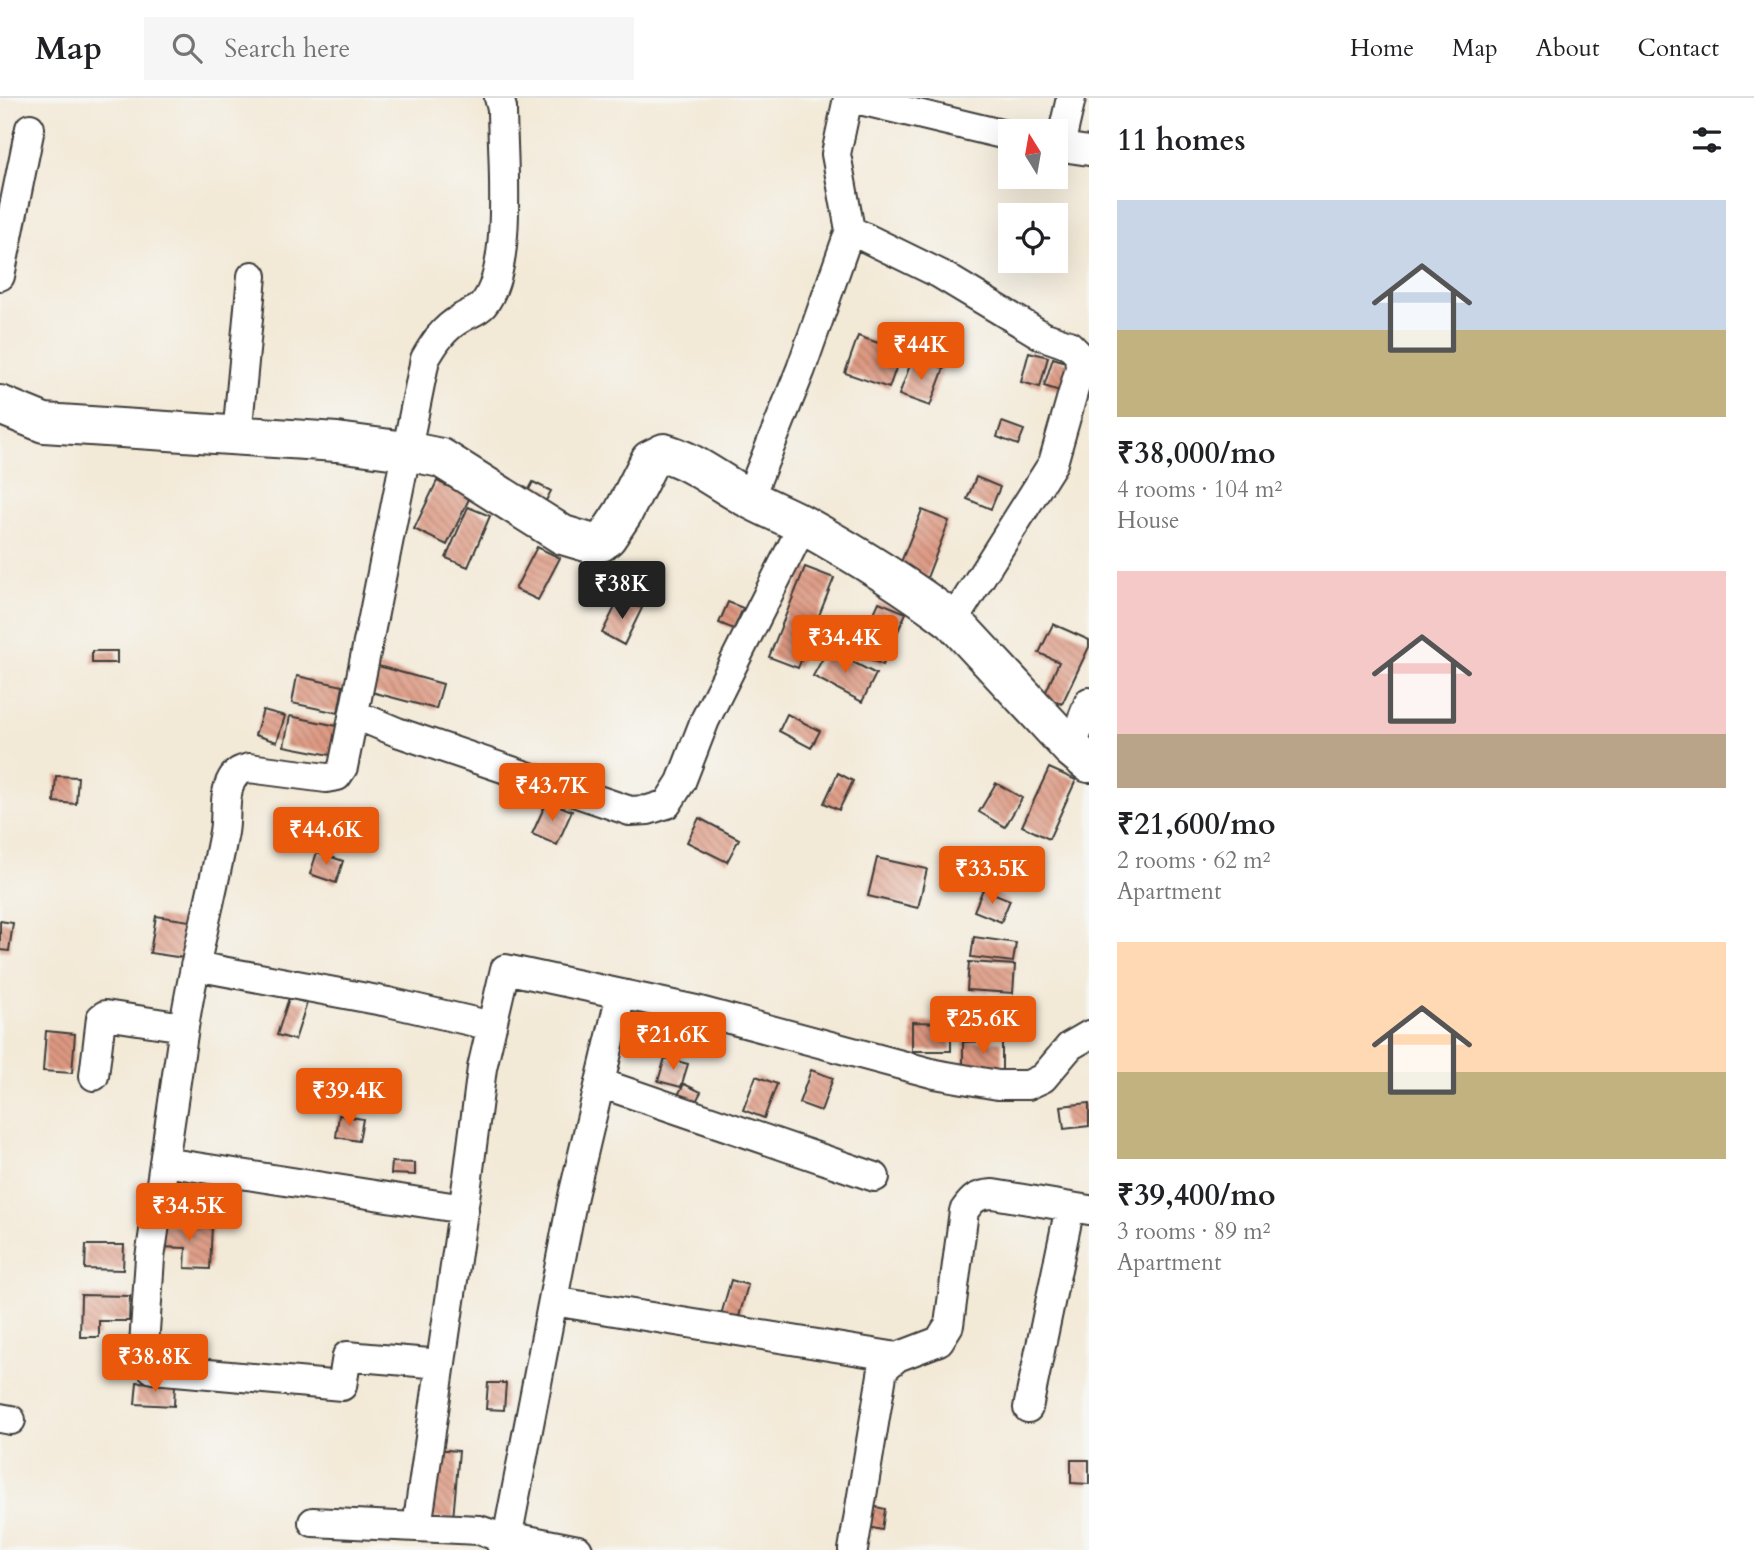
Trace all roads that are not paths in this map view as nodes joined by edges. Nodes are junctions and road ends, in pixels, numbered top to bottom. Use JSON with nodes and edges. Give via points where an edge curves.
{"nodes":[{"id":1,"x":499,"y":98,"type":"edge"},
{"id":2,"x":849,"y":98,"type":"edge"},
{"id":3,"x":1071,"y":98,"type":"edge"},
{"id":4,"x":1065,"y":119,"type":"edge"},
{"id":5,"x":30,"y":128,"type":"dead end"},
{"id":6,"x":998,"y":133,"type":"edge"},
{"id":7,"x":1068,"y":148,"type":"edge"},
{"id":8,"x":1089,"y":151,"type":"edge"},
{"id":9,"x":850,"y":230,"type":"junction"},
{"id":10,"x":0,"y":276,"type":"edge"},
{"id":11,"x":252,"y":276,"type":"dead end"},
{"id":12,"x":0,"y":405,"type":"edge"},
{"id":13,"x":237,"y":436,"type":"junction"},
{"id":14,"x":406,"y":451,"type":"junction"},
{"id":15,"x":749,"y":499,"type":"junction"},
{"id":16,"x":803,"y":525,"type":"junction"},
{"id":17,"x":954,"y":621,"type":"junction"},
{"id":18,"x":1089,"y":702,"type":"edge"},
{"id":19,"x":354,"y":714,"type":"junction"},
{"id":20,"x":1080,"y":756,"type":"edge"},
{"id":21,"x":195,"y":965,"type":"junction"},
{"id":22,"x":621,"y":994,"type":"junction"},
{"id":23,"x":492,"y":1026,"type":"junction"},
{"id":24,"x":184,"y":1027,"type":"junction"},
{"id":25,"x":1089,"y":1035,"type":"edge"},
{"id":26,"x":94,"y":1076,"type":"dead end"},
{"id":27,"x":600,"y":1083,"type":"junction"},
{"id":28,"x":164,"y":1162,"type":"junction"},
{"id":29,"x":875,"y":1177,"type":"dead end"},
{"id":30,"x":1080,"y":1208,"type":"edge"},
{"id":31,"x":464,"y":1209,"type":"junction"},
{"id":32,"x":553,"y":1301,"type":"junction"},
{"id":33,"x":897,"y":1357,"type":"junction"},
{"id":34,"x":441,"y":1364,"type":"junction"},
{"id":35,"x":1028,"y":1408,"type":"dead end"},
{"id":36,"x":313,"y":1522,"type":"dead end"},
{"id":37,"x":416,"y":1527,"type":"junction"},
{"id":38,"x":505,"y":1545,"type":"edge"},
{"id":39,"x":578,"y":1550,"type":"edge"},
{"id":40,"x":853,"y":1550,"type":"edge"}],
"edges":[{"from":1,"to":14,"type":"street","via":[[503,245],[493,289],[482,307],[438,335],[425,359]]},
{"from":2,"to":6,"type":"street"},
{"from":2,"to":9,"type":"street","via":[[836,154]]},
{"from":3,"to":4,"type":"street"},
{"from":5,"to":10,"type":"street"},
{"from":7,"to":8,"type":"street"},
{"from":9,"to":15,"type":"street"},
{"from":9,"to":17,"type":"street","via":[[940,274],[1043,336],[1069,345],[1079,355],[1080,368],[1053,463]]},
{"from":11,"to":13,"type":"street"},
{"from":12,"to":13,"type":"street","via":[[44,423]]},
{"from":13,"to":14,"type":"street"},
{"from":14,"to":15,"type":"street","via":[[441,458],[563,535],[590,543],[607,537],[650,460],[664,453],[684,458]]},
{"from":14,"to":19,"type":"street"},
{"from":15,"to":16,"type":"street"},
{"from":16,"to":17,"type":"street","via":[[889,575]]},
{"from":16,"to":19,"type":"street","via":[[667,804],[631,811]]},
{"from":17,"to":20,"type":"street"},
{"from":18,"to":20,"type":"street"},
{"from":19,"to":21,"type":"street","via":[[337,776],[315,778],[248,768],[232,778]]},
{"from":21,"to":23,"type":"street"},
{"from":21,"to":24,"type":"street"},
{"from":22,"to":23,"type":"street","via":[[505,969]]},
{"from":22,"to":25,"type":"street","via":[[935,1074],[998,1085],[1028,1085],[1043,1078],[1070,1046]]},
{"from":22,"to":27,"type":"street"},
{"from":23,"to":31,"type":"street","via":[[482,1068]]},
{"from":24,"to":26,"type":"street","via":[[105,1015]]},
{"from":24,"to":28,"type":"street"},
{"from":27,"to":29,"type":"street"},
{"from":27,"to":32,"type":"street"},
{"from":28,"to":31,"type":"street"},
{"from":28,"to":34,"type":"street","via":[[150,1258],[143,1360],[153,1369],[342,1387],[347,1356]]},
{"from":30,"to":33,"type":"street","via":[[992,1194],[972,1199],[964,1211],[949,1325],[939,1341]]},
{"from":30,"to":35,"type":"street"},
{"from":31,"to":34,"type":"street"},
{"from":32,"to":33,"type":"street"},
{"from":32,"to":38,"type":"street"},
{"from":33,"to":40,"type":"street","via":[[883,1369]]},
{"from":34,"to":37,"type":"street"},
{"from":36,"to":37,"type":"street"},
{"from":37,"to":38,"type":"street","via":[[479,1530],[497,1536]]},
{"from":38,"to":39,"type":"street"}]}
